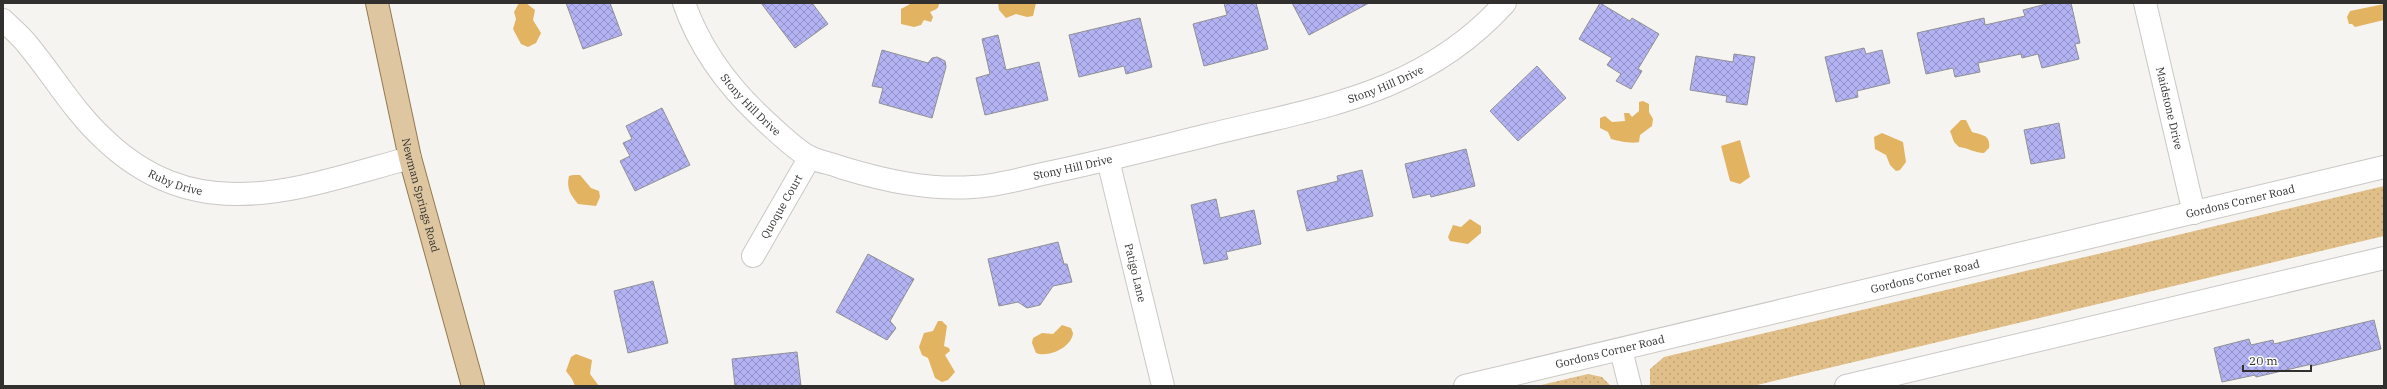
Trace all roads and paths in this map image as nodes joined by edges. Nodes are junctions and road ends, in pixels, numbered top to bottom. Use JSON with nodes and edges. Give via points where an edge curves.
{"nodes":[{"id":1,"x":377,"y":3,"type":"edge"},
{"id":2,"x":684,"y":3,"type":"edge"},
{"id":3,"x":1505,"y":3,"type":"edge"},
{"id":4,"x":2145,"y":3,"type":"edge"},
{"id":5,"x":3,"y":20,"type":"edge"},
{"id":6,"x":810,"y":157,"type":"junction"},
{"id":7,"x":410,"y":158,"type":"junction"},
{"id":8,"x":1108,"y":160,"type":"junction"},
{"id":9,"x":2384,"y":167,"type":"edge"},
{"id":10,"x":2194,"y":213,"type":"junction"},
{"id":11,"x":753,"y":256,"type":"dead end"},
{"id":12,"x":2384,"y":258,"type":"edge"},
{"id":13,"x":1621,"y":350,"type":"junction"},
{"id":14,"x":473,"y":386,"type":"edge"},
{"id":15,"x":1163,"y":386,"type":"edge"},
{"id":16,"x":1465,"y":386,"type":"edge"},
{"id":17,"x":1630,"y":386,"type":"edge"},
{"id":18,"x":1846,"y":386,"type":"edge"}],
"edges":[{"from":1,"to":7,"type":"main road","name":"Newman Springs Road"},
{"from":2,"to":6,"type":"street","name":"Stony Hill Drive","via":[[709,53],[724,76],[749,106]]},
{"from":3,"to":8,"type":"street","name":"Stony Hill Drive","via":[[1466,41],[1431,65],[1399,82],[1355,99]]},
{"from":4,"to":10,"type":"street","name":"Maidstone Drive"},
{"from":5,"to":7,"type":"street","name":"Ruby Drive","via":[[26,43],[104,140],[128,160],[162,180],[192,189],[254,195],[298,188]]},
{"from":6,"to":8,"type":"street","name":"Stony Hill Drive","via":[[873,177],[934,187],[987,186]]},
{"from":6,"to":11,"type":"street","name":"Quoque Court"},
{"from":7,"to":14,"type":"main road","name":"Newman Springs Road"},
{"from":8,"to":15,"type":"street","name":"Patigo Lane"},
{"from":9,"to":10,"type":"street","name":"Gordons Corner Road"},
{"from":10,"to":13,"type":"street","name":"Gordons Corner Road"},
{"from":12,"to":18,"type":"street"},
{"from":13,"to":16,"type":"street","name":"Gordons Corner Road"},
{"from":13,"to":17,"type":"street"}]}
